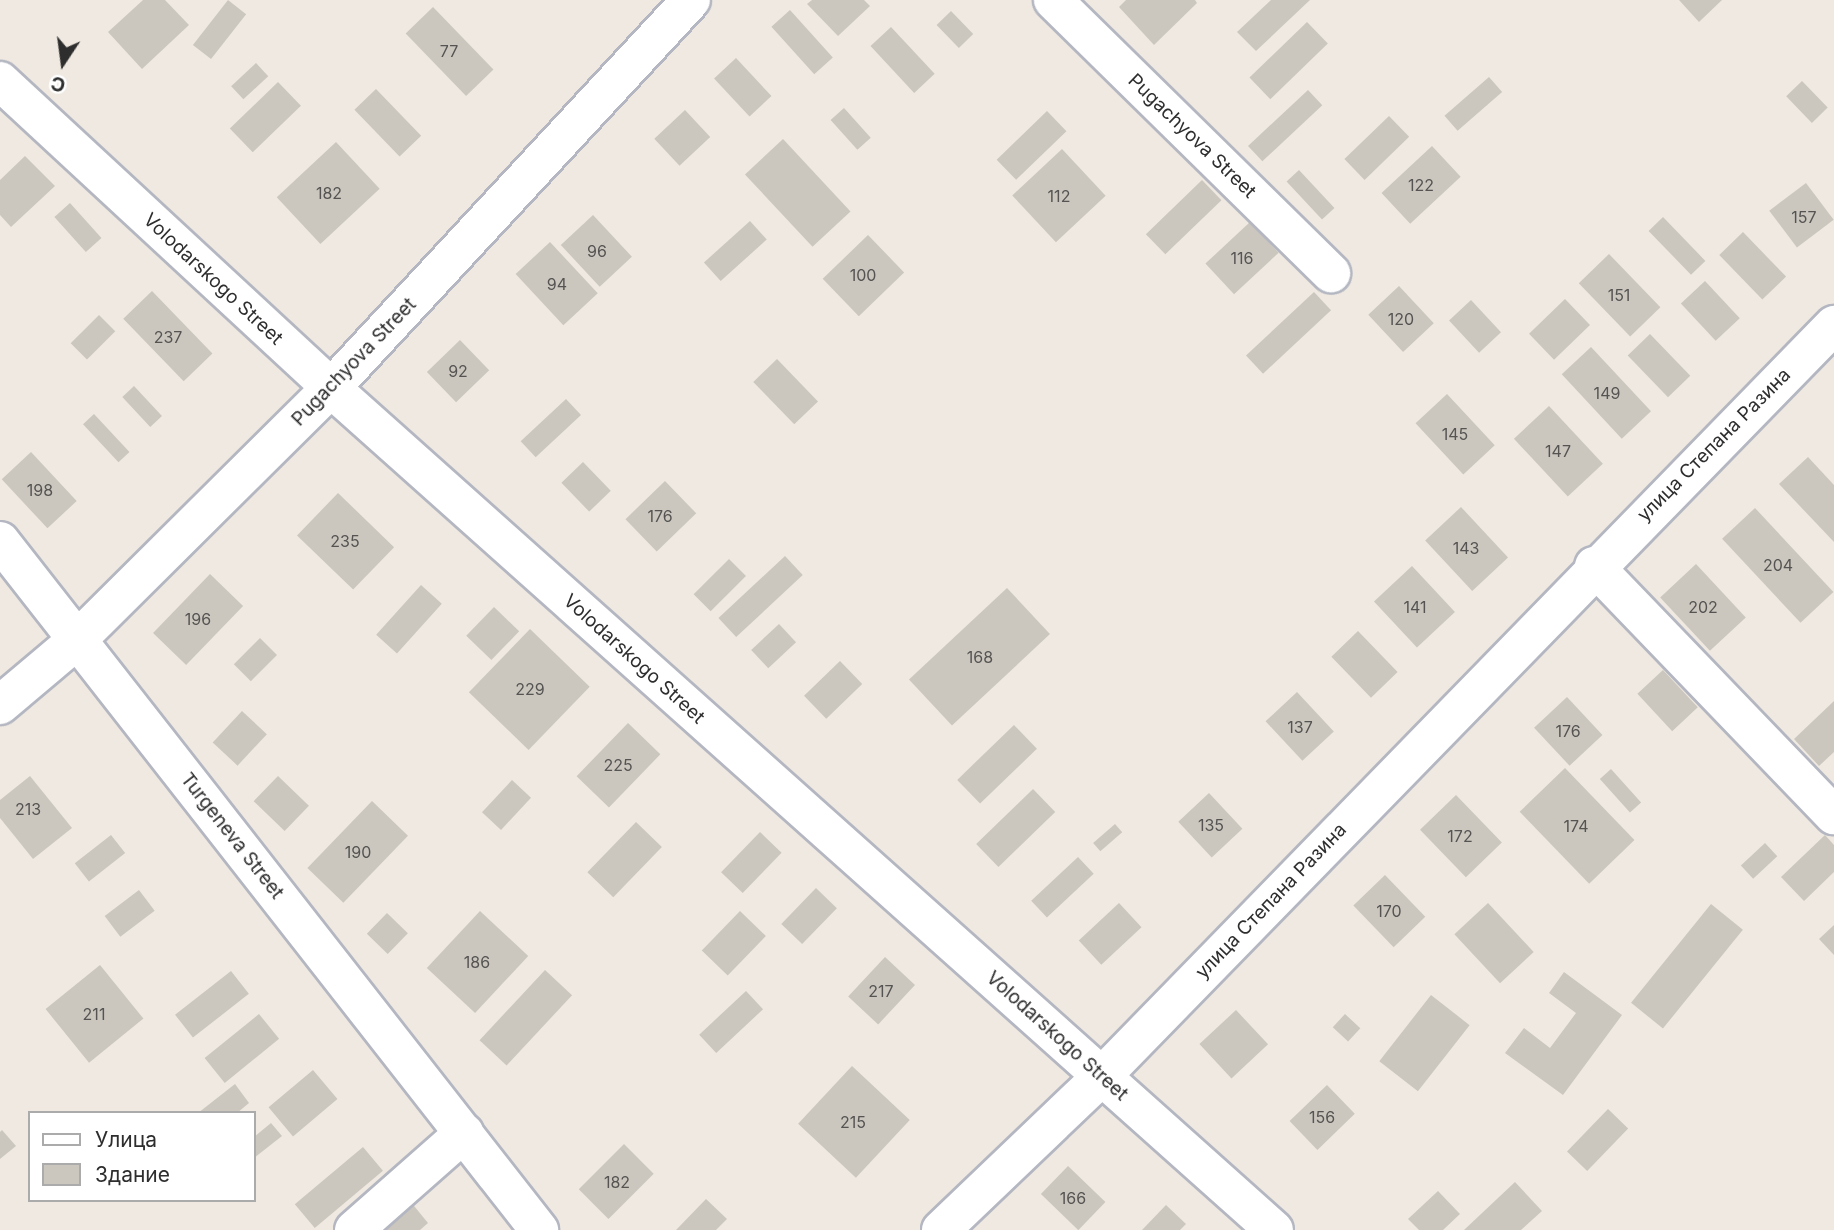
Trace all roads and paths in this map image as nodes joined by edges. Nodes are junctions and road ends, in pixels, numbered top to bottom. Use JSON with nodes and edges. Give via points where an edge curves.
{"nodes":[{"id":1,"x":691,"y":0,"type":"edge"},
{"id":2,"x":1053,"y":0,"type":"edge"},
{"id":3,"x":0,"y":81,"type":"edge"},
{"id":4,"x":1331,"y":273,"type":"dead end"},
{"id":5,"x":1834,"y":325,"type":"edge"},
{"id":6,"x":331,"y":388,"type":"junction"},
{"id":7,"x":0,"y":541,"type":"edge"},
{"id":8,"x":1594,"y":566,"type":"junction"},
{"id":9,"x":78,"y":639,"type":"junction"},
{"id":10,"x":0,"y":705,"type":"edge"},
{"id":11,"x":1834,"y":816,"type":"edge"},
{"id":12,"x":1102,"y":1076,"type":"junction"},
{"id":13,"x":464,"y":1133,"type":"junction"},
{"id":14,"x":354,"y":1230,"type":"edge"},
{"id":15,"x":539,"y":1230,"type":"edge"},
{"id":16,"x":941,"y":1230,"type":"edge"},
{"id":17,"x":1275,"y":1230,"type":"edge"}],
"edges":[{"from":1,"to":6,"type":"street","name":"Pugachyova Street"},
{"from":2,"to":4,"type":"street","name":"Pugachyova Street"},
{"from":3,"to":6,"type":"street","name":"Volodarskogo Street"},
{"from":5,"to":8,"type":"street","name":"улица Степана Разина"},
{"from":6,"to":9,"type":"street","name":"Pugachyova Street"},
{"from":6,"to":12,"type":"street","name":"Volodarskogo Street"},
{"from":7,"to":9,"type":"street","name":"Turgeneva Street"},
{"from":8,"to":11,"type":"street"},
{"from":8,"to":12,"type":"street","name":"улица Степана Разина"},
{"from":9,"to":10,"type":"street","name":"Pugachyova Street"},
{"from":9,"to":13,"type":"street","name":"Turgeneva Street"},
{"from":12,"to":16,"type":"street","name":"улица Степана Разина"},
{"from":12,"to":17,"type":"street","name":"Volodarskogo Street"},
{"from":13,"to":14,"type":"street"},
{"from":13,"to":15,"type":"street","name":"Turgeneva Street"}]}
